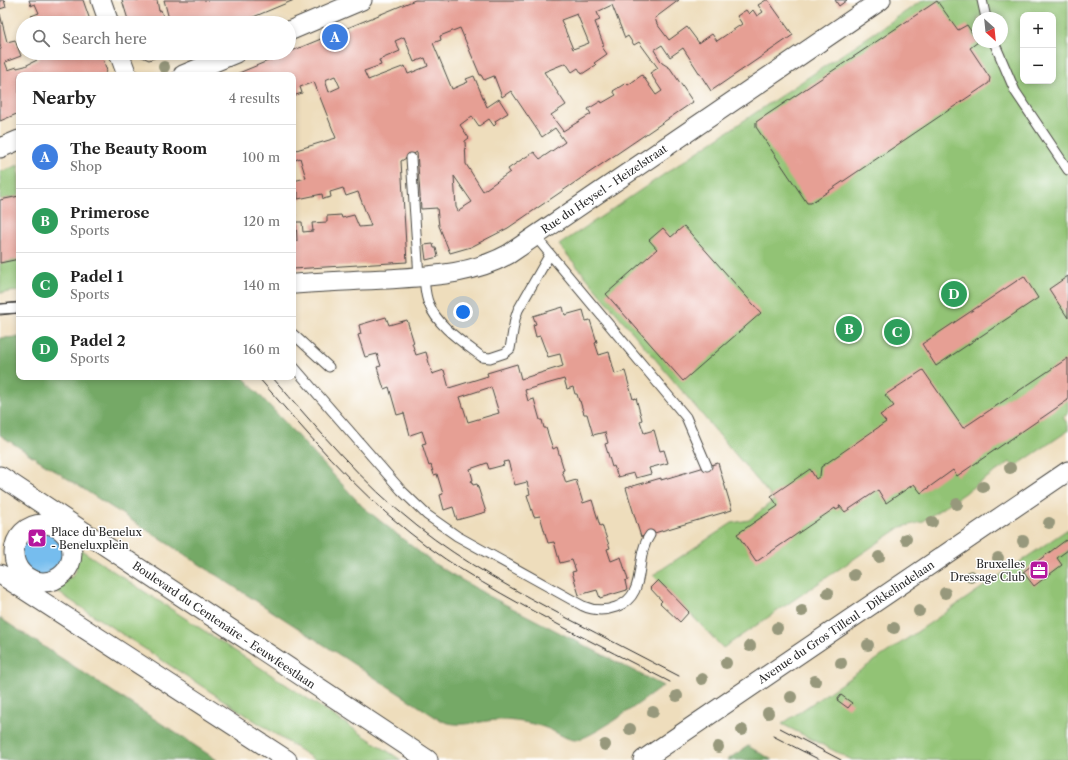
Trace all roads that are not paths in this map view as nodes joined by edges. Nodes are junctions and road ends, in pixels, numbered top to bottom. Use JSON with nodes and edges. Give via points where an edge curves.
{"nodes":[{"id":1,"x":101,"y":0,"type":"edge"},
{"id":2,"x":362,"y":0,"type":"edge"},
{"id":3,"x":881,"y":0,"type":"edge"},
{"id":4,"x":982,"y":0,"type":"edge"},
{"id":5,"x":985,"y":12,"type":"edge"},
{"id":6,"x":107,"y":16,"type":"edge"},
{"id":7,"x":296,"y":28,"type":"edge"},
{"id":8,"x":997,"y":48,"type":"edge"},
{"id":9,"x":122,"y":60,"type":"edge"},
{"id":10,"x":219,"y":60,"type":"edge"},
{"id":11,"x":126,"y":72,"type":"edge"},
{"id":12,"x":190,"y":72,"type":"edge"},
{"id":13,"x":16,"y":141,"type":"edge"},
{"id":14,"x":0,"y":148,"type":"edge"},
{"id":15,"x":411,"y":158,"type":"dead end"},
{"id":16,"x":1068,"y":170,"type":"edge"},
{"id":17,"x":535,"y":236,"type":"junction"},
{"id":18,"x":550,"y":254,"type":"junction"},
{"id":19,"x":422,"y":277,"type":"junction"},
{"id":20,"x":296,"y":284,"type":"edge"},
{"id":21,"x":16,"y":308,"type":"edge"},
{"id":22,"x":0,"y":309,"type":"edge"},
{"id":23,"x":296,"y":337,"type":"edge"},
{"id":24,"x":329,"y":367,"type":"dead end"},
{"id":25,"x":296,"y":369,"type":"edge"},
{"id":26,"x":708,"y":466,"type":"dead end"},
{"id":27,"x":1068,"y":471,"type":"edge"},
{"id":28,"x":0,"y":476,"type":"edge"},
{"id":29,"x":650,"y":534,"type":"dead end"},
{"id":30,"x":0,"y":574,"type":"edge"},
{"id":31,"x":25,"y":580,"type":"joint"},
{"id":32,"x":287,"y":760,"type":"edge"},
{"id":33,"x":428,"y":760,"type":"edge"},
{"id":34,"x":643,"y":760,"type":"edge"}],
"edges":[{"from":1,"to":6,"type":"street"},
{"from":2,"to":7,"type":"street"},
{"from":3,"to":17,"type":"street","name":"Rue du Heysel - Heizelstraat"},
{"from":4,"to":5,"type":"lane"},
{"from":8,"to":16,"type":"lane","via":[[1015,91]]},
{"from":9,"to":11,"type":"street"},
{"from":10,"to":12,"type":"street"},
{"from":13,"to":14,"type":"street"},
{"from":15,"to":19,"type":"lane"},
{"from":17,"to":18,"type":"lane"},
{"from":17,"to":19,"type":"street","name":"Rue du Heysel - Heizelstraat","via":[[489,264],[455,273]]},
{"from":18,"to":19,"type":"lane","via":[[518,310],[510,349],[487,358],[482,357],[441,324],[427,300]]},
{"from":18,"to":26,"type":"lane","via":[[686,417]]},
{"from":19,"to":20,"type":"street","name":"Rue du Heysel - Heizelstraat"},
{"from":21,"to":22,"type":"lane"},
{"from":23,"to":24,"type":"lane"},
{"from":25,"to":29,"type":"lane","via":[[401,490],[427,515],[457,536],[583,606],[597,610],[613,608],[633,596],[637,589],[642,550]]},
{"from":27,"to":34,"type":"street","name":"Avenue du Gros Tilleul - Dikkelindelaan"},
{"from":28,"to":33,"type":"street","name":"Boulevard du Centenaire - Eeuwfeestlaan"},
{"from":30,"to":32,"type":"street"},
{"from":31,"to":31,"type":"street","via":[[54,580],[62,576],[67,569],[72,552],[60,526],[33,526],[18,537],[15,560]]}]}
